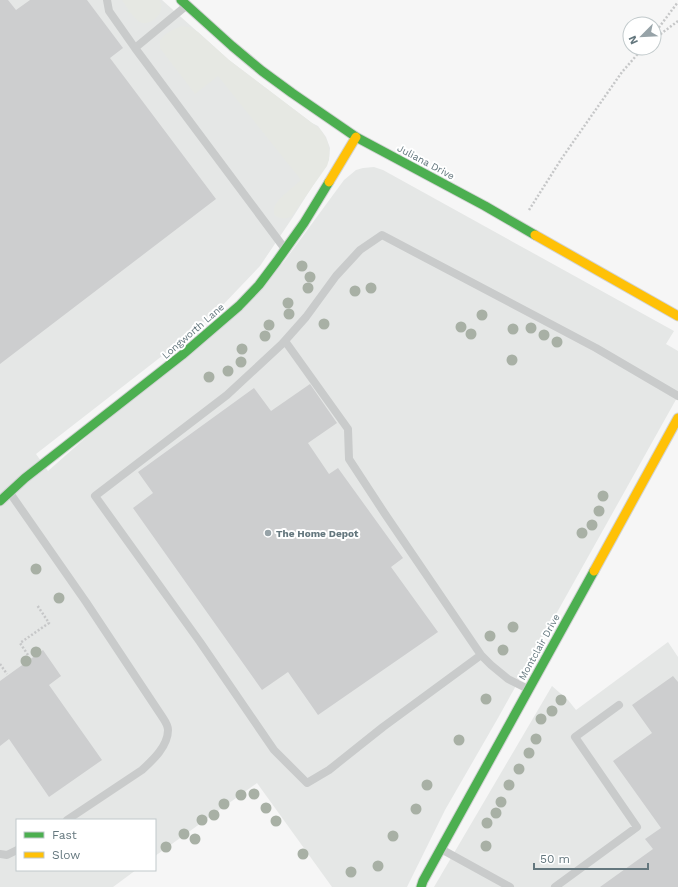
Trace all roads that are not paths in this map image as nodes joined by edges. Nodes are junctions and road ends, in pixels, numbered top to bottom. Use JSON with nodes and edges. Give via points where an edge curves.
{"nodes":[{"id":1,"x":107,"y":0,"type":"edge"},
{"id":2,"x":184,"y":3,"type":"edge"},
{"id":3,"x":135,"y":48,"type":"junction"},
{"id":4,"x":356,"y":137,"type":"junction"},
{"id":5,"x":286,"y":249,"type":"junction"},
{"id":6,"x":678,"y":316,"type":"edge"},
{"id":7,"x":285,"y":341,"type":"junction"},
{"id":8,"x":678,"y":396,"type":"edge"},
{"id":9,"x":678,"y":418,"type":"edge"},
{"id":10,"x":10,"y":492,"type":"junction"},
{"id":11,"x":0,"y":501,"type":"edge"},
{"id":12,"x":481,"y":655,"type":"junction"},
{"id":13,"x":529,"y":689,"type":"junction"},
{"id":14,"x":619,"y":705,"type":"dead end"},
{"id":15,"x":68,"y":819,"type":"edge"},
{"id":16,"x":441,"y":849,"type":"junction"},
{"id":17,"x":16,"y":850,"type":"edge"},
{"id":18,"x":0,"y":854,"type":"edge"},
{"id":19,"x":421,"y":887,"type":"edge"},
{"id":20,"x":510,"y":887,"type":"edge"},
{"id":21,"x":556,"y":887,"type":"edge"}],
"edges":[{"from":1,"to":3,"type":"lane","via":[[109,11]]},
{"from":2,"to":3,"type":"lane"},
{"from":2,"to":4,"type":"street","name":"Juliana Drive","via":[[262,71]]},
{"from":3,"to":5,"type":"lane"},
{"from":4,"to":5,"type":"street","name":"Longworth Lane"},
{"from":4,"to":6,"type":"street","name":"Juliana Drive","via":[[478,202]]},
{"from":5,"to":10,"type":"street","name":"Longworth Lane","via":[[259,285],[182,356]]},
{"from":7,"to":8,"type":"lane","via":[[336,276],[360,250],[382,235],[596,348]]},
{"from":7,"to":12,"type":"lane","via":[[348,429],[349,459],[352,465]]},
{"from":7,"to":12,"type":"lane","via":[[227,395],[95,496],[274,750],[306,783],[329,770]]},
{"from":9,"to":13,"type":"street","name":"Montclair Drive"},
{"from":10,"to":11,"type":"street","name":"Longworth Lane"},
{"from":10,"to":15,"type":"lane","via":[[125,660],[168,728],[167,738],[152,761]]},
{"from":12,"to":13,"type":"lane","via":[[508,679]]},
{"from":13,"to":16,"type":"street","name":"Montclair Drive"},
{"from":14,"to":21,"type":"lane","via":[[575,737],[637,827]]},
{"from":16,"to":19,"type":"street","name":"Montclair Drive"},
{"from":16,"to":20,"type":"lane"},
{"from":17,"to":18,"type":"lane","via":[[7,855]]}]}
